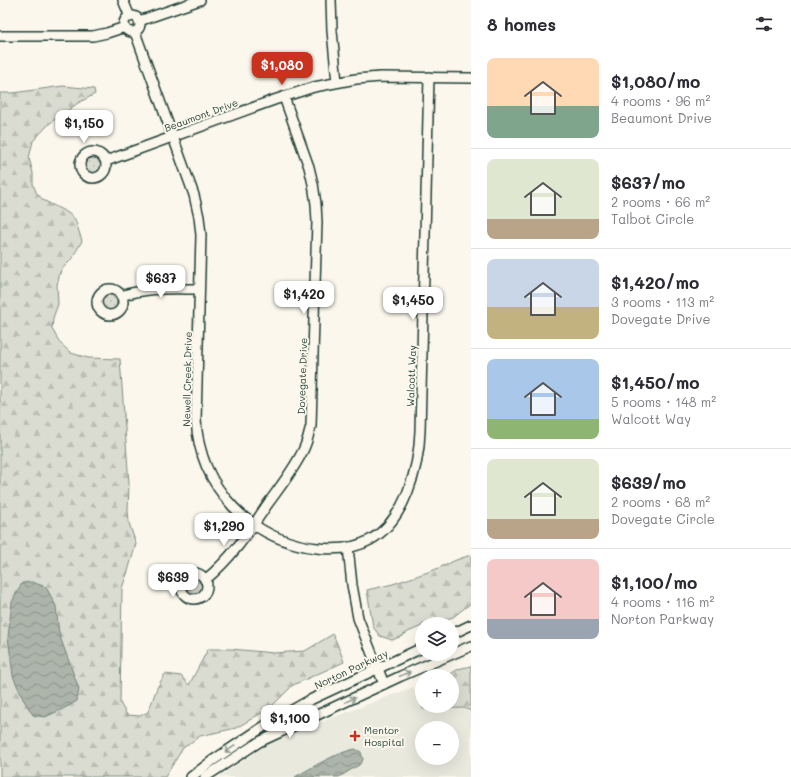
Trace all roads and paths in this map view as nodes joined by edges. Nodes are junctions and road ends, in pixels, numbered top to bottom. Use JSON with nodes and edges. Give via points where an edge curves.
{"nodes":[{"id":1,"x":123,"y":0,"type":"edge"},
{"id":2,"x":200,"y":0,"type":"edge"},
{"id":3,"x":331,"y":0,"type":"edge"},
{"id":4,"x":130,"y":17,"type":"junction"},
{"id":5,"x":139,"y":21,"type":"junction"},
{"id":6,"x":125,"y":27,"type":"junction"},
{"id":7,"x":135,"y":32,"type":"junction"},
{"id":8,"x":0,"y":36,"type":"edge"},
{"id":9,"x":429,"y":77,"type":"junction"},
{"id":10,"x":471,"y":78,"type":"edge"},
{"id":11,"x":337,"y":82,"type":"junction"},
{"id":12,"x":284,"y":97,"type":"junction"},
{"id":13,"x":173,"y":137,"type":"junction"},
{"id":14,"x":106,"y":161,"type":"dead end"},
{"id":15,"x":199,"y":290,"type":"junction"},
{"id":16,"x":121,"y":296,"type":"dead end"},
{"id":17,"x":253,"y":525,"type":"junction"},
{"id":18,"x":348,"y":547,"type":"junction"},
{"id":19,"x":206,"y":580,"type":"dead end"},
{"id":20,"x":471,"y":625,"type":"edge"},
{"id":21,"x":459,"y":631,"type":"edge"},
{"id":22,"x":471,"y":646,"type":"edge"},
{"id":23,"x":415,"y":651,"type":"edge"},
{"id":24,"x":378,"y":668,"type":"junction"},
{"id":25,"x":384,"y":684,"type":"junction"},
{"id":26,"x":191,"y":777,"type":"edge"},
{"id":27,"x":205,"y":777,"type":"edge"}],
"edges":[{"from":1,"to":4,"type":"street"},
{"from":2,"to":5,"type":"street"},
{"from":3,"to":11,"type":"street"},
{"from":4,"to":5,"type":"street"},
{"from":4,"to":6,"type":"street","via":[[126,20]]},
{"from":5,"to":7,"type":"street","via":[[138,30]]},
{"from":6,"to":7,"type":"street","via":[[128,31]]},
{"from":6,"to":8,"type":"street","via":[[93,36]]},
{"from":7,"to":13,"type":"street","name":"Newell Creek Drive"},
{"from":9,"to":10,"type":"street","name":"Beaumont Drive"},
{"from":9,"to":11,"type":"street","name":"Beaumont Drive","via":[[381,77]]},
{"from":9,"to":18,"type":"street","name":"Walcott Way","via":[[420,446],[405,499],[399,511],[380,533],[360,545]]},
{"from":11,"to":12,"type":"street","name":"Beaumont Drive"},
{"from":12,"to":13,"type":"street","name":"Beaumont Drive"},
{"from":12,"to":17,"type":"street","name":"Dovegate Drive","via":[[309,167],[316,204],[312,420],[300,456]]},
{"from":13,"to":14,"type":"street","name":"Beaumont Drive"},
{"from":13,"to":15,"type":"street","name":"Newell Creek Drive","via":[[199,217]]},
{"from":15,"to":16,"type":"street","via":[[153,289]]},
{"from":15,"to":17,"type":"street","name":"Newell Creek Drive","via":[[196,406],[199,442],[219,490]]},
{"from":17,"to":18,"type":"street","name":"Newell Creek Drive","via":[[274,536],[310,547]]},
{"from":17,"to":19,"type":"street","name":"Dovegate Drive","via":[[230,557]]},
{"from":18,"to":24,"type":"street","via":[[358,618]]},
{"from":20,"to":21,"type":"street"},
{"from":25,"to":22,"type":"street","one_way":true},
{"from":23,"to":24,"type":"street","name":"Norton Parkway"},
{"from":24,"to":25,"type":"street"},
{"from":24,"to":26,"type":"street","name":"Norton Parkway","one_way":true,"via":[[310,700],[266,725]]},
{"from":27,"to":25,"type":"street","one_way":true,"via":[[259,742]]}]}
